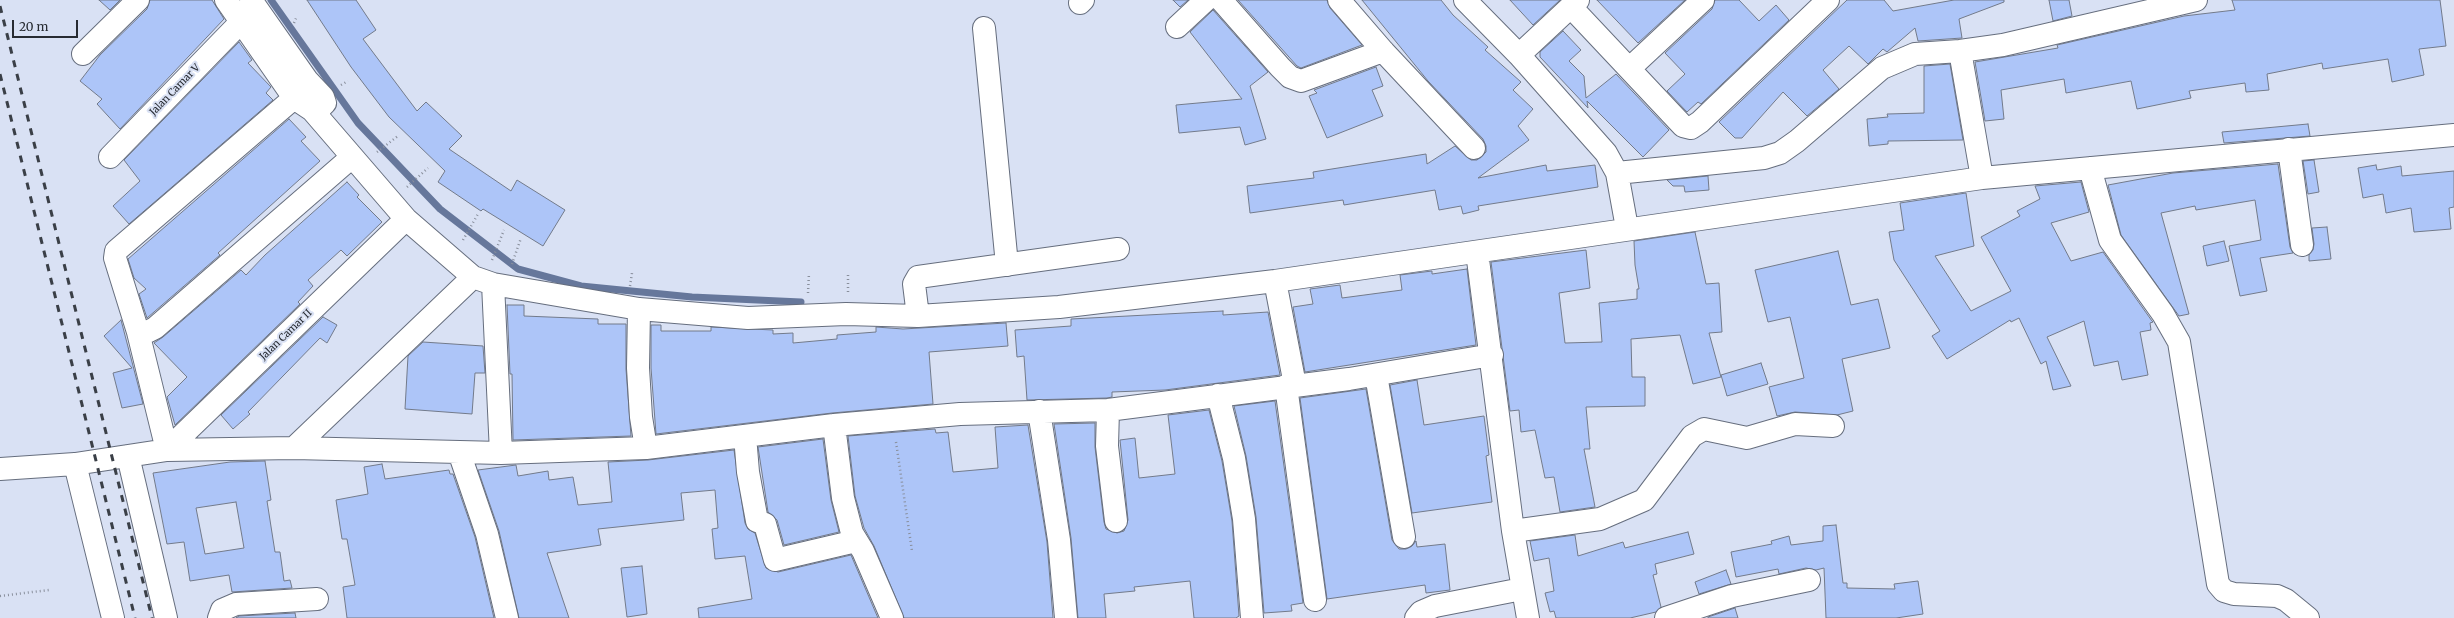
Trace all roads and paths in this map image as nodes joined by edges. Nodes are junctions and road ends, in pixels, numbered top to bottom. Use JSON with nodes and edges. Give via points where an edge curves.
{"nodes":[{"id":1,"x":138,"y":0,"type":"edge"},
{"id":2,"x":226,"y":0,"type":"edge"},
{"id":3,"x":250,"y":0,"type":"edge"},
{"id":4,"x":1206,"y":0,"type":"edge"},
{"id":5,"x":1222,"y":0,"type":"edge"},
{"id":6,"x":1339,"y":0,"type":"edge"},
{"id":7,"x":1465,"y":0,"type":"edge"},
{"id":8,"x":1703,"y":0,"type":"edge"},
{"id":9,"x":1828,"y":0,"type":"edge"},
{"id":10,"x":2196,"y":0,"type":"edge"},
{"id":11,"x":1574,"y":4,"type":"edge"},
{"id":12,"x":2145,"y":6,"type":"edge"},
{"id":13,"x":297,"y":16,"type":"dead end"},
{"id":14,"x":240,"y":23,"type":"junction"},
{"id":15,"x":293,"y":24,"type":"dead end"},
{"id":16,"x":1177,"y":27,"type":"dead end"},
{"id":17,"x":984,"y":28,"type":"dead end"},
{"id":18,"x":1383,"y":51,"type":"junction"},
{"id":19,"x":1960,"y":51,"type":"junction"},
{"id":20,"x":83,"y":54,"type":"dead end"},
{"id":21,"x":1519,"y":55,"type":"junction"},
{"id":22,"x":1630,"y":68,"type":"junction"},
{"id":23,"x":348,"y":81,"type":"dead end"},
{"id":24,"x":341,"y":85,"type":"dead end"},
{"id":25,"x":294,"y":98,"type":"junction"},
{"id":26,"x":312,"y":110,"type":"junction"},
{"id":27,"x":2454,"y":135,"type":"edge"},
{"id":28,"x":398,"y":136,"type":"dead end"},
{"id":29,"x":1474,"y":148,"type":"dead end"},
{"id":30,"x":2289,"y":149,"type":"junction"},
{"id":31,"x":375,"y":154,"type":"dead end"},
{"id":32,"x":110,"y":156,"type":"dead end"},
{"id":33,"x":352,"y":157,"type":"junction"},
{"id":34,"x":428,"y":168,"type":"dead end"},
{"id":35,"x":2090,"y":168,"type":"junction"},
{"id":36,"x":1617,"y":173,"type":"junction"},
{"id":37,"x":1982,"y":178,"type":"junction"},
{"id":38,"x":408,"y":186,"type":"dead end"},
{"id":39,"x":478,"y":214,"type":"dead end"},
{"id":40,"x":406,"y":219,"type":"junction"},
{"id":41,"x":1627,"y":228,"type":"junction"},
{"id":42,"x":504,"y":230,"type":"dead end"},
{"id":43,"x":464,"y":238,"type":"dead end"},
{"id":44,"x":521,"y":238,"type":"dead end"},
{"id":45,"x":2302,"y":244,"type":"dead end"},
{"id":46,"x":1118,"y":248,"type":"dead end"},
{"id":47,"x":1477,"y":252,"type":"junction"},
{"id":48,"x":492,"y":260,"type":"dead end"},
{"id":49,"x":1007,"y":265,"type":"junction"},
{"id":50,"x":510,"y":269,"type":"dead end"},
{"id":51,"x":632,"y":272,"type":"dead end"},
{"id":52,"x":809,"y":273,"type":"dead end"},
{"id":53,"x":848,"y":274,"type":"dead end"},
{"id":54,"x":632,"y":277,"type":"dead end"},
{"id":55,"x":483,"y":280,"type":"junction"},
{"id":56,"x":1275,"y":281,"type":"junction"},
{"id":57,"x":847,"y":295,"type":"dead end"},
{"id":58,"x":807,"y":297,"type":"dead end"},
{"id":59,"x":639,"y":309,"type":"junction"},
{"id":60,"x":918,"y":316,"type":"junction"},
{"id":61,"x":138,"y":332,"type":"junction"},
{"id":62,"x":1492,"y":355,"type":"junction"},
{"id":63,"x":1376,"y":375,"type":"junction"},
{"id":64,"x":1290,"y":386,"type":"junction"},
{"id":65,"x":1218,"y":395,"type":"junction"},
{"id":66,"x":1108,"y":410,"type":"junction"},
{"id":67,"x":1039,"y":411,"type":"junction"},
{"id":68,"x":893,"y":420,"type":"junction"},
{"id":69,"x":834,"y":425,"type":"junction"},
{"id":70,"x":1833,"y":426,"type":"dead end"},
{"id":71,"x":745,"y":436,"type":"junction"},
{"id":72,"x":294,"y":448,"type":"junction"},
{"id":73,"x":646,"y":448,"type":"junction"},
{"id":74,"x":167,"y":450,"type":"junction"},
{"id":75,"x":459,"y":452,"type":"junction"},
{"id":76,"x":501,"y":453,"type":"junction"},
{"id":77,"x":128,"y":456,"type":"junction"},
{"id":78,"x":75,"y":464,"type":"junction"},
{"id":79,"x":0,"y":469,"type":"edge"},
{"id":80,"x":1116,"y":521,"type":"dead end"},
{"id":81,"x":1513,"y":531,"type":"junction"},
{"id":82,"x":1404,"y":537,"type":"dead end"},
{"id":83,"x":856,"y":541,"type":"junction"},
{"id":84,"x":912,"y":551,"type":"dead end"},
{"id":85,"x":1809,"y":580,"type":"dead end"},
{"id":86,"x":1522,"y":589,"type":"junction"},
{"id":87,"x":49,"y":590,"type":"dead end"},
{"id":88,"x":0,"y":596,"type":"edge"},
{"id":89,"x":317,"y":599,"type":"dead end"},
{"id":90,"x":1315,"y":600,"type":"dead end"},
{"id":91,"x":113,"y":618,"type":"edge"},
{"id":92,"x":166,"y":618,"type":"edge"},
{"id":93,"x":219,"y":618,"type":"edge"},
{"id":94,"x":506,"y":618,"type":"edge"},
{"id":95,"x":892,"y":618,"type":"edge"},
{"id":96,"x":1066,"y":618,"type":"edge"},
{"id":97,"x":1252,"y":618,"type":"edge"},
{"id":98,"x":1416,"y":618,"type":"edge"},
{"id":99,"x":1528,"y":618,"type":"edge"},
{"id":100,"x":1666,"y":618,"type":"edge"},
{"id":101,"x":2308,"y":618,"type":"edge"}],
"edges":[{"from":1,"to":20,"type":"street"},
{"from":2,"to":14,"type":"street"},
{"from":3,"to":26,"type":"street","via":[[307,80],[323,97],[325,103],[319,109]]},
{"from":4,"to":16,"type":"street"},
{"from":5,"to":18,"type":"street","via":[[1280,67],[1290,77],[1301,81]]},
{"from":6,"to":18,"type":"street"},
{"from":7,"to":21,"type":"street"},
{"from":8,"to":22,"type":"street"},
{"from":9,"to":22,"type":"street","via":[[1691,128],[1683,126]]},
{"from":10,"to":12,"type":"street"},
{"from":11,"to":21,"type":"street"},
{"from":11,"to":22,"type":"street"},
{"from":12,"to":19,"type":"street","via":[[2003,45]]},
{"from":13,"to":15,"type":"path"},
{"from":14,"to":25,"type":"street"},
{"from":14,"to":32,"type":"street","name":"Jalan Camar V"},
{"from":17,"to":49,"type":"street"},
{"from":18,"to":29,"type":"street"},
{"from":19,"to":36,"type":"street","via":[[1914,54],[1882,68],[1797,142],[1780,153],[1764,158]]},
{"from":19,"to":37,"type":"street"},
{"from":21,"to":36,"type":"street","via":[[1606,154]]},
{"from":23,"to":24,"type":"path"},
{"from":25,"to":26,"type":"street"},
{"from":25,"to":61,"type":"street","via":[[116,251],[115,258]]},
{"from":26,"to":33,"type":"street"},
{"from":27,"to":30,"type":"street"},
{"from":28,"to":31,"type":"path"},
{"from":30,"to":35,"type":"street"},
{"from":30,"to":45,"type":"street"},
{"from":33,"to":40,"type":"street"},
{"from":33,"to":61,"type":"street","via":[[155,328],[145,333]]},
{"from":34,"to":38,"type":"path"},
{"from":35,"to":37,"type":"street"},
{"from":35,"to":101,"type":"street","via":[[2110,240],[2163,314],[2179,342],[2218,584],[2224,591],[2234,594],[2277,596]]},
{"from":36,"to":41,"type":"street"},
{"from":37,"to":41,"type":"street"},
{"from":39,"to":43,"type":"path"},
{"from":40,"to":55,"type":"street"},
{"from":40,"to":74,"type":"street","name":"Jalan Camar II"},
{"from":41,"to":47,"type":"street"},
{"from":42,"to":48,"type":"path"},
{"from":44,"to":50,"type":"path"},
{"from":46,"to":49,"type":"street"},
{"from":47,"to":56,"type":"street"},
{"from":47,"to":62,"type":"street"},
{"from":49,"to":60,"type":"street","via":[[918,277],[914,284]]},
{"from":51,"to":54,"type":"path"},
{"from":52,"to":58,"type":"path"},
{"from":53,"to":57,"type":"path"},
{"from":55,"to":59,"type":"street"},
{"from":55,"to":72,"type":"street"},
{"from":55,"to":76,"type":"street"},
{"from":56,"to":60,"type":"street","via":[[1059,307]]},
{"from":56,"to":64,"type":"street"},
{"from":59,"to":60,"type":"street","via":[[748,318],[846,314]]},
{"from":59,"to":73,"type":"street","via":[[638,368]]},
{"from":61,"to":74,"type":"street"},
{"from":62,"to":63,"type":"street"},
{"from":62,"to":81,"type":"street"},
{"from":63,"to":64,"type":"street"},
{"from":63,"to":82,"type":"street"},
{"from":64,"to":65,"type":"street"},
{"from":64,"to":90,"type":"street"},
{"from":65,"to":66,"type":"street"},
{"from":65,"to":97,"type":"street","via":[[1234,458],[1244,519]]},
{"from":66,"to":67,"type":"street"},
{"from":66,"to":80,"type":"street","via":[[1107,446]]},
{"from":67,"to":68,"type":"street"},
{"from":67,"to":96,"type":"street","via":[[1059,540]]},
{"from":68,"to":69,"type":"street"},
{"from":68,"to":84,"type":"path"},
{"from":69,"to":71,"type":"street"},
{"from":69,"to":83,"type":"street","via":[[843,498]]},
{"from":70,"to":81,"type":"street","via":[[1795,424],[1747,438],[1704,429],[1692,436],[1644,500],[1600,519]]},
{"from":71,"to":73,"type":"street"},
{"from":71,"to":83,"type":"street","via":[[748,472],[757,521],[765,524],[775,560]]},
{"from":72,"to":74,"type":"street"},
{"from":72,"to":75,"type":"street"},
{"from":73,"to":76,"type":"street"},
{"from":74,"to":77,"type":"street"},
{"from":75,"to":76,"type":"street"},
{"from":75,"to":94,"type":"street","via":[[487,534]]},
{"from":77,"to":78,"type":"street"},
{"from":77,"to":92,"type":"street"},
{"from":78,"to":79,"type":"street"},
{"from":78,"to":91,"type":"street"},
{"from":81,"to":86,"type":"street"},
{"from":83,"to":95,"type":"street","via":[[863,551]]},
{"from":85,"to":100,"type":"street","via":[[1732,596]]},
{"from":86,"to":98,"type":"street","via":[[1435,606],[1421,612]]},
{"from":86,"to":99,"type":"street"},
{"from":87,"to":88,"type":"path"},
{"from":89,"to":93,"type":"street","via":[[236,604],[222,610]]}]}
